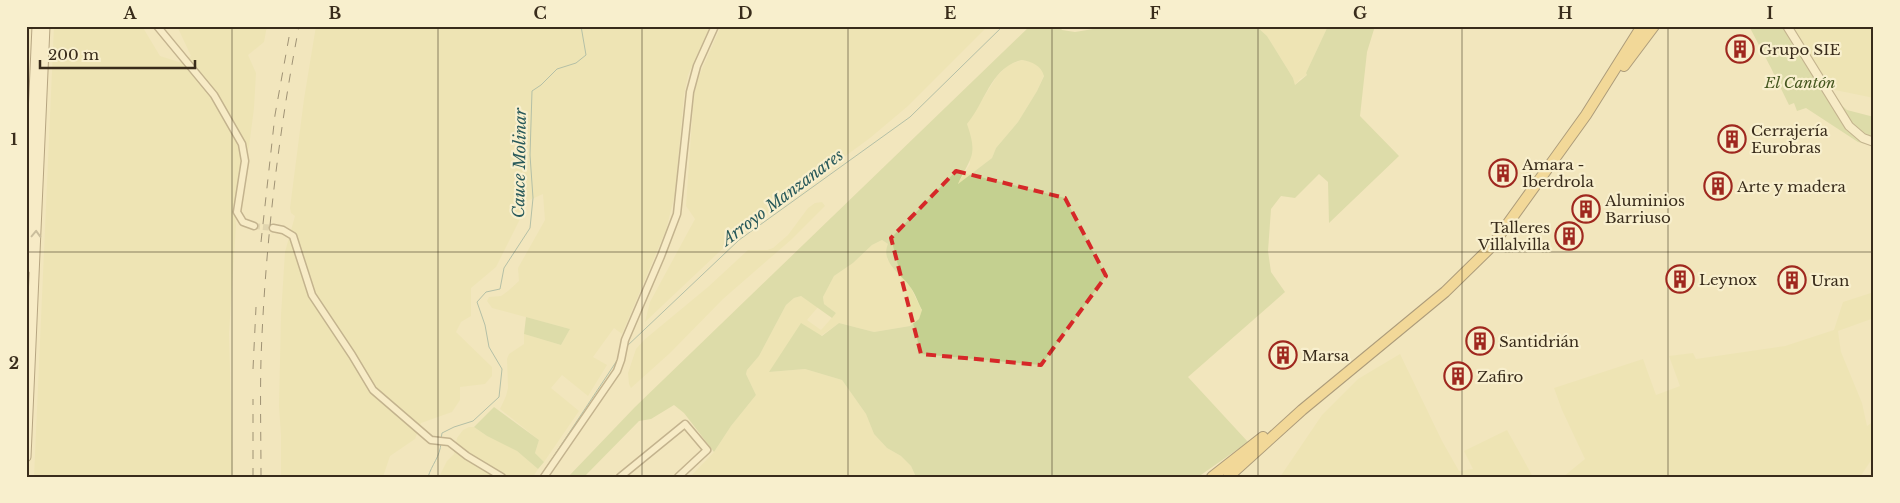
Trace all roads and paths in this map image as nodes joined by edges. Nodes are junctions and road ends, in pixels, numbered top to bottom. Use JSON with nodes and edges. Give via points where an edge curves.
{"nodes":[{"id":1,"x":32,"y":26,"type":"edge"},
{"id":2,"x":36,"y":26,"type":"edge"},
{"id":3,"x":45,"y":26,"type":"edge"},
{"id":4,"x":157,"y":26,"type":"edge"},
{"id":5,"x":715,"y":26,"type":"edge"},
{"id":6,"x":1642,"y":26,"type":"edge"},
{"id":7,"x":1654,"y":26,"type":"edge"},
{"id":8,"x":1787,"y":26,"type":"edge"},
{"id":9,"x":36,"y":46,"type":"junction"},
{"id":10,"x":1586,"y":114,"type":"junction"},
{"id":11,"x":1874,"y":142,"type":"edge"},
{"id":12,"x":254,"y":226,"type":"tunnel mouth"},
{"id":13,"x":273,"y":228,"type":"tunnel mouth"},
{"id":14,"x":26,"y":269,"type":"edge"},
{"id":15,"x":1318,"y":397,"type":"junction"},
{"id":16,"x":26,"y":457,"type":"edge"},
{"id":17,"x":502,"y":477,"type":"edge"},
{"id":18,"x":544,"y":477,"type":"edge"},
{"id":19,"x":620,"y":477,"type":"edge"},
{"id":20,"x":678,"y":477,"type":"edge"},
{"id":21,"x":1212,"y":477,"type":"edge"},
{"id":22,"x":1228,"y":477,"type":"edge"}],
"edges":[{"from":1,"to":9,"type":"main road"},
{"from":2,"to":9,"type":"main road"},
{"from":16,"to":3,"type":"main road","one_way":true},
{"from":4,"to":12,"type":"street","via":[[214,95],[242,144],[245,161],[237,212],[243,222]]},
{"from":5,"to":18,"type":"street","via":[[697,66],[690,92],[677,214],[625,340],[617,371]]},
{"from":6,"to":10,"type":"highway"},
{"from":7,"to":10,"type":"highway"},
{"from":8,"to":11,"type":"street","via":[[1850,126],[1863,138]]},
{"from":9,"to":14,"type":"main road"},
{"from":10,"to":15,"type":"highway","via":[[1515,216],[1476,263]]},
{"from":13,"to":17,"type":"street","via":[[292,236],[312,295],[371,387],[428,437],[452,443]]},
{"from":15,"to":21,"type":"highway"},
{"from":15,"to":22,"type":"highway"},
{"from":19,"to":20,"type":"street","via":[[685,424],[707,450]]}]}
